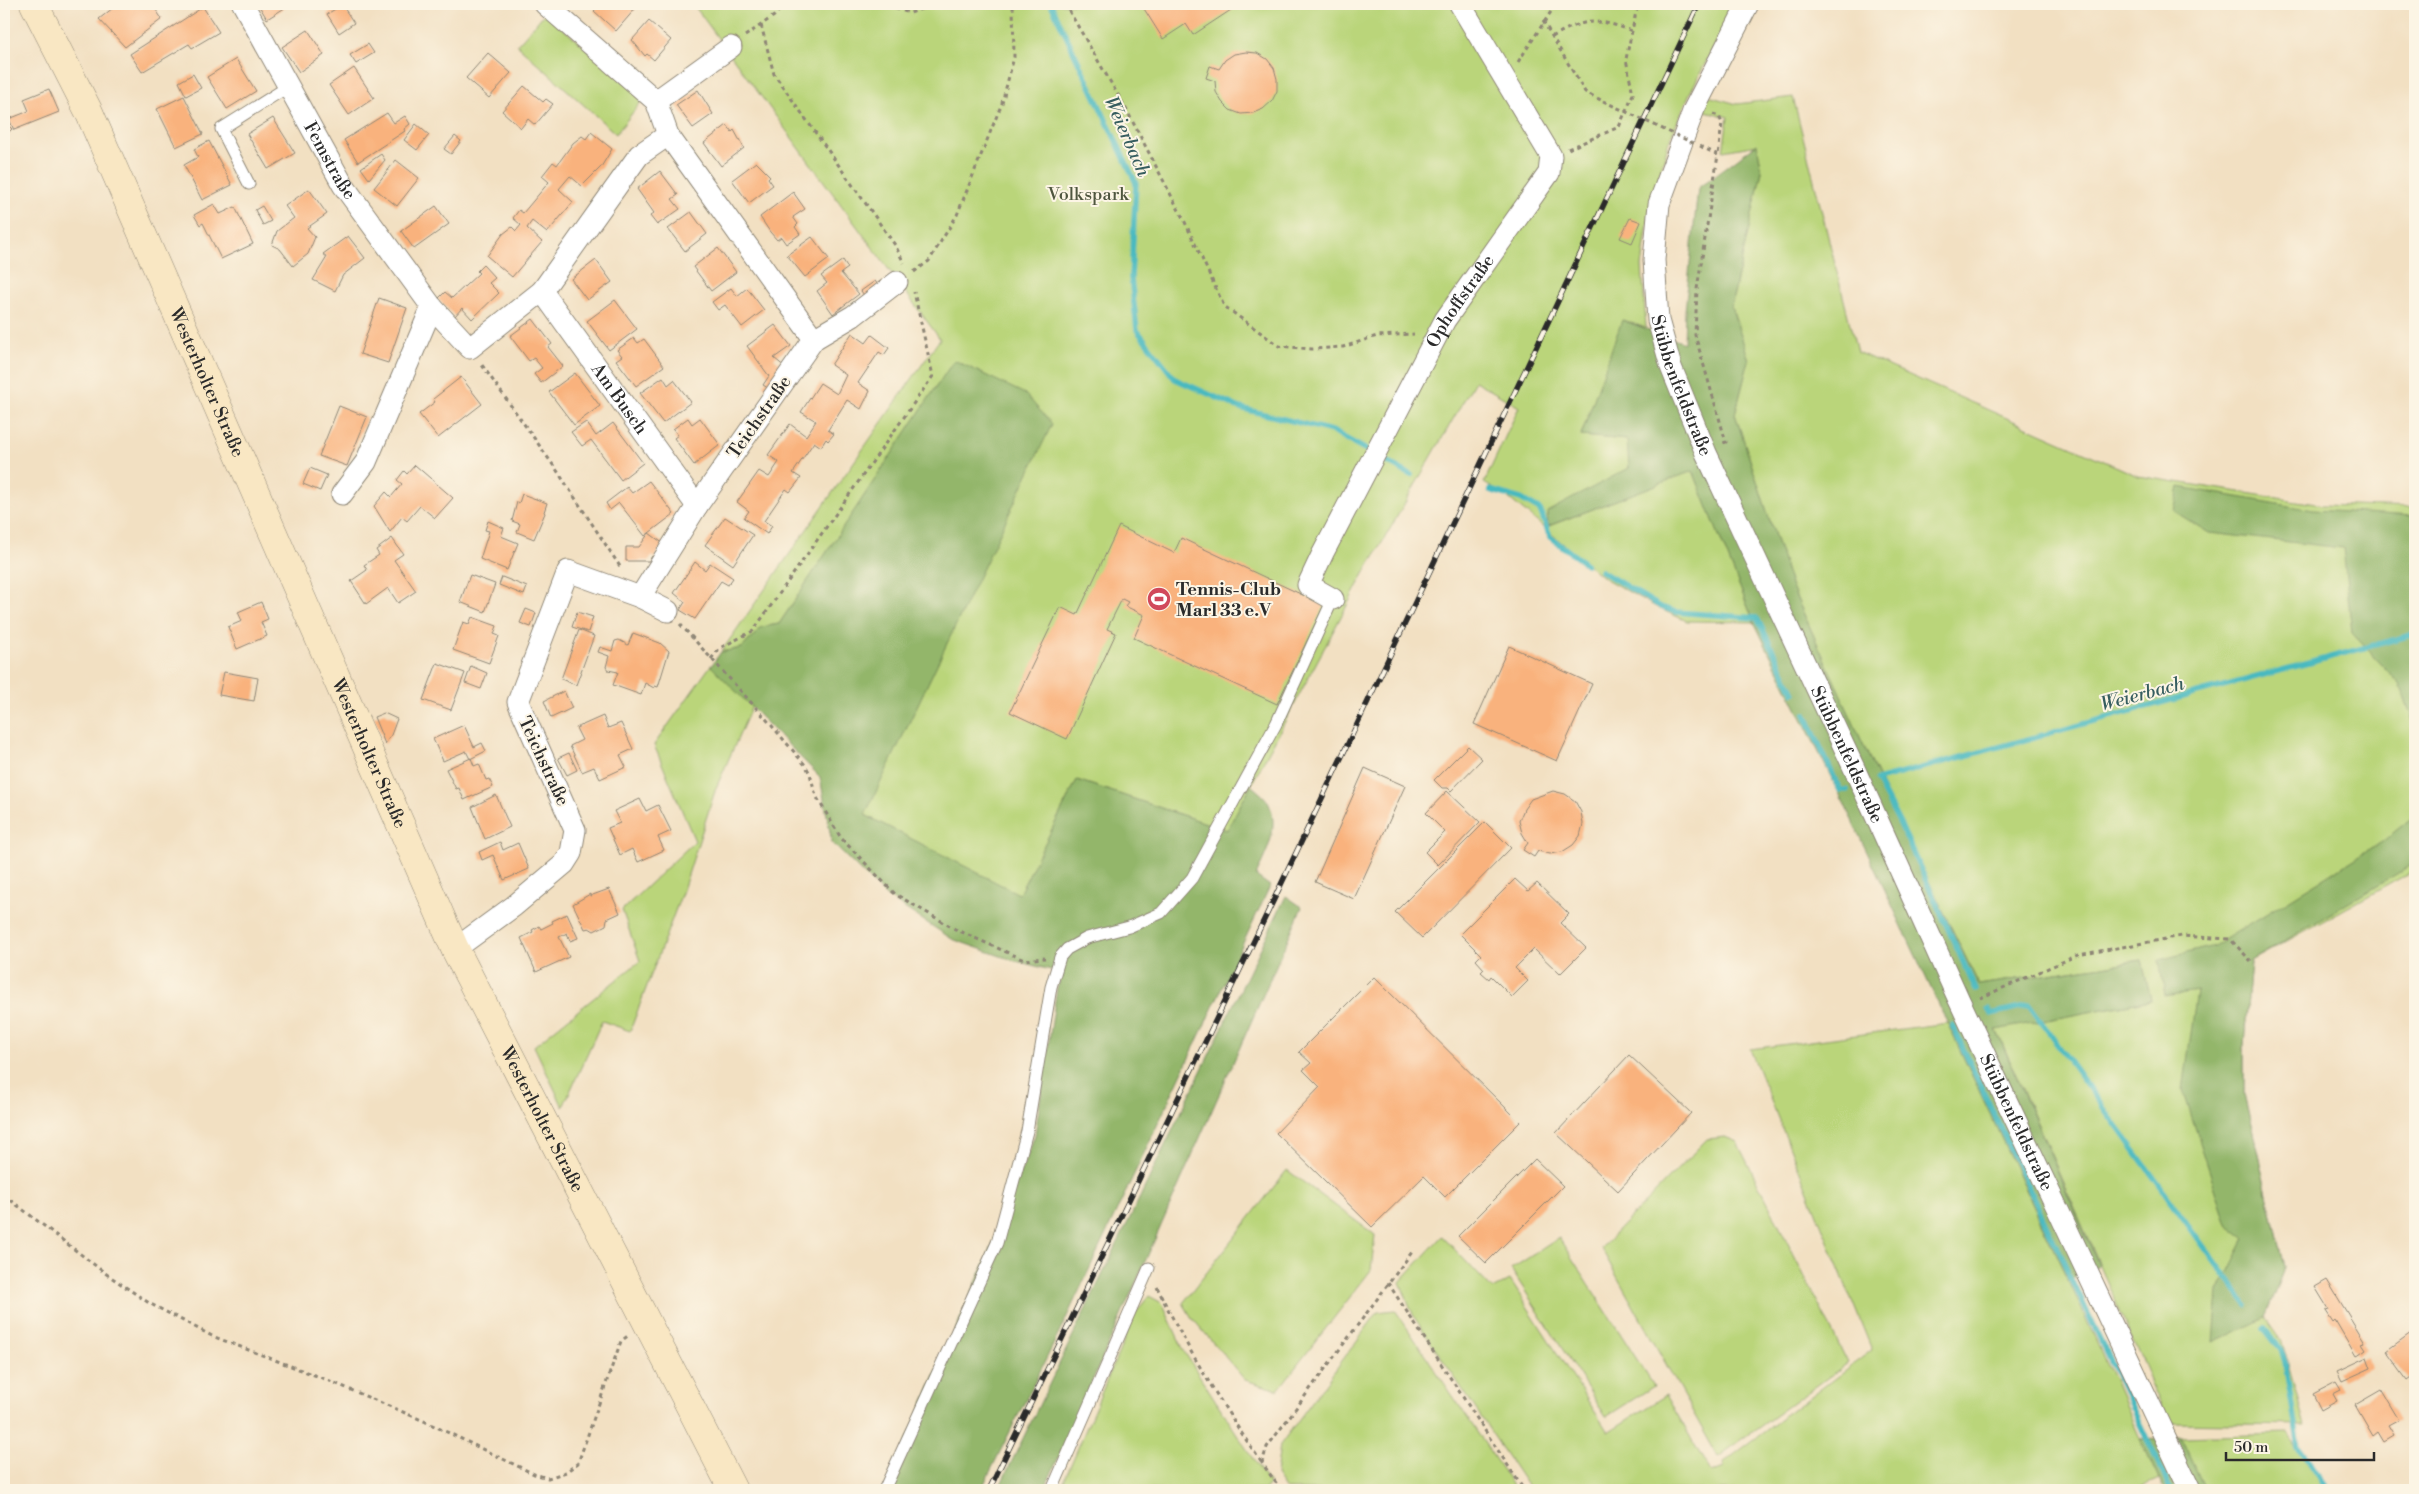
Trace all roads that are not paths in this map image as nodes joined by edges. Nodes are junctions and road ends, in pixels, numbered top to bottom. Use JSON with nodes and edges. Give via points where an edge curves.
{"nodes":[{"id":1,"x":34,"y":4,"type":"edge"},
{"id":2,"x":243,"y":4,"type":"edge"},
{"id":3,"x":545,"y":4,"type":"edge"},
{"id":4,"x":1460,"y":4,"type":"edge"},
{"id":5,"x":1748,"y":4,"type":"edge"},
{"id":6,"x":731,"y":47,"type":"road end"},
{"id":7,"x":289,"y":86,"type":"junction"},
{"id":8,"x":656,"y":101,"type":"junction"},
{"id":9,"x":668,"y":135,"type":"junction"},
{"id":10,"x":249,"y":184,"type":"dead end"},
{"id":11,"x":904,"y":278,"type":"road end"},
{"id":12,"x":542,"y":291,"type":"junction"},
{"id":13,"x":432,"y":307,"type":"junction"},
{"id":14,"x":814,"y":339,"type":"junction"},
{"id":15,"x":342,"y":494,"type":"dead end"},
{"id":16,"x":696,"y":506,"type":"junction"},
{"id":17,"x":640,"y":597,"type":"junction"},
{"id":18,"x":1333,"y":599,"type":"joint"},
{"id":19,"x":668,"y":611,"type":"road end"},
{"id":20,"x":455,"y":949,"type":"junction"},
{"id":21,"x":1149,"y":1268,"type":"road end"},
{"id":22,"x":733,"y":1490,"type":"edge"},
{"id":23,"x":884,"y":1490,"type":"edge"},
{"id":24,"x":1052,"y":1490,"type":"edge"},
{"id":25,"x":2190,"y":1490,"type":"edge"}],
"edges":[{"from":1,"to":20,"type":"main road","name":"Westerholter Straße","via":[[89,112]]},
{"from":2,"to":7,"type":"street","name":"Femstraße"},
{"from":3,"to":8,"type":"street"},
{"from":4,"to":18,"type":"street","name":"Ophoffstraße","via":[[1551,156],[1549,174],[1445,320],[1308,585]]},
{"from":5,"to":25,"type":"street","name":"Stübbenfeldstraße","via":[[1694,109],[1659,204],[1654,260],[1658,320],[1671,367],[1706,453]]},
{"from":6,"to":8,"type":"street"},
{"from":7,"to":10,"type":"lane","via":[[221,129]]},
{"from":7,"to":13,"type":"street","name":"Femstraße","via":[[343,185]]},
{"from":8,"to":9,"type":"street"},
{"from":9,"to":12,"type":"street","via":[[639,155]]},
{"from":9,"to":14,"type":"street"},
{"from":11,"to":14,"type":"street","name":"Teichstraße","via":[[853,316]]},
{"from":12,"to":13,"type":"street","name":"Femstraße","via":[[470,348]]},
{"from":12,"to":16,"type":"street","name":"Am Busch"},
{"from":13,"to":15,"type":"street","via":[[366,462]]},
{"from":14,"to":16,"type":"street","name":"Teichstraße"},
{"from":16,"to":17,"type":"street","name":"Teichstraße"},
{"from":17,"to":19,"type":"street","name":"Teichstraße"},
{"from":17,"to":20,"type":"street","name":"Teichstraße","via":[[568,571],[518,702],[575,830],[571,853],[564,864],[514,906]]},
{"from":18,"to":23,"type":"lane","via":[[1276,724],[1192,878],[1161,913],[1129,927],[1087,938],[1066,949],[1060,957],[1051,987],[1027,1131],[997,1243]]},
{"from":20,"to":22,"type":"main road","name":"Westerholter Straße"},
{"from":21,"to":24,"type":"lane"}]}
